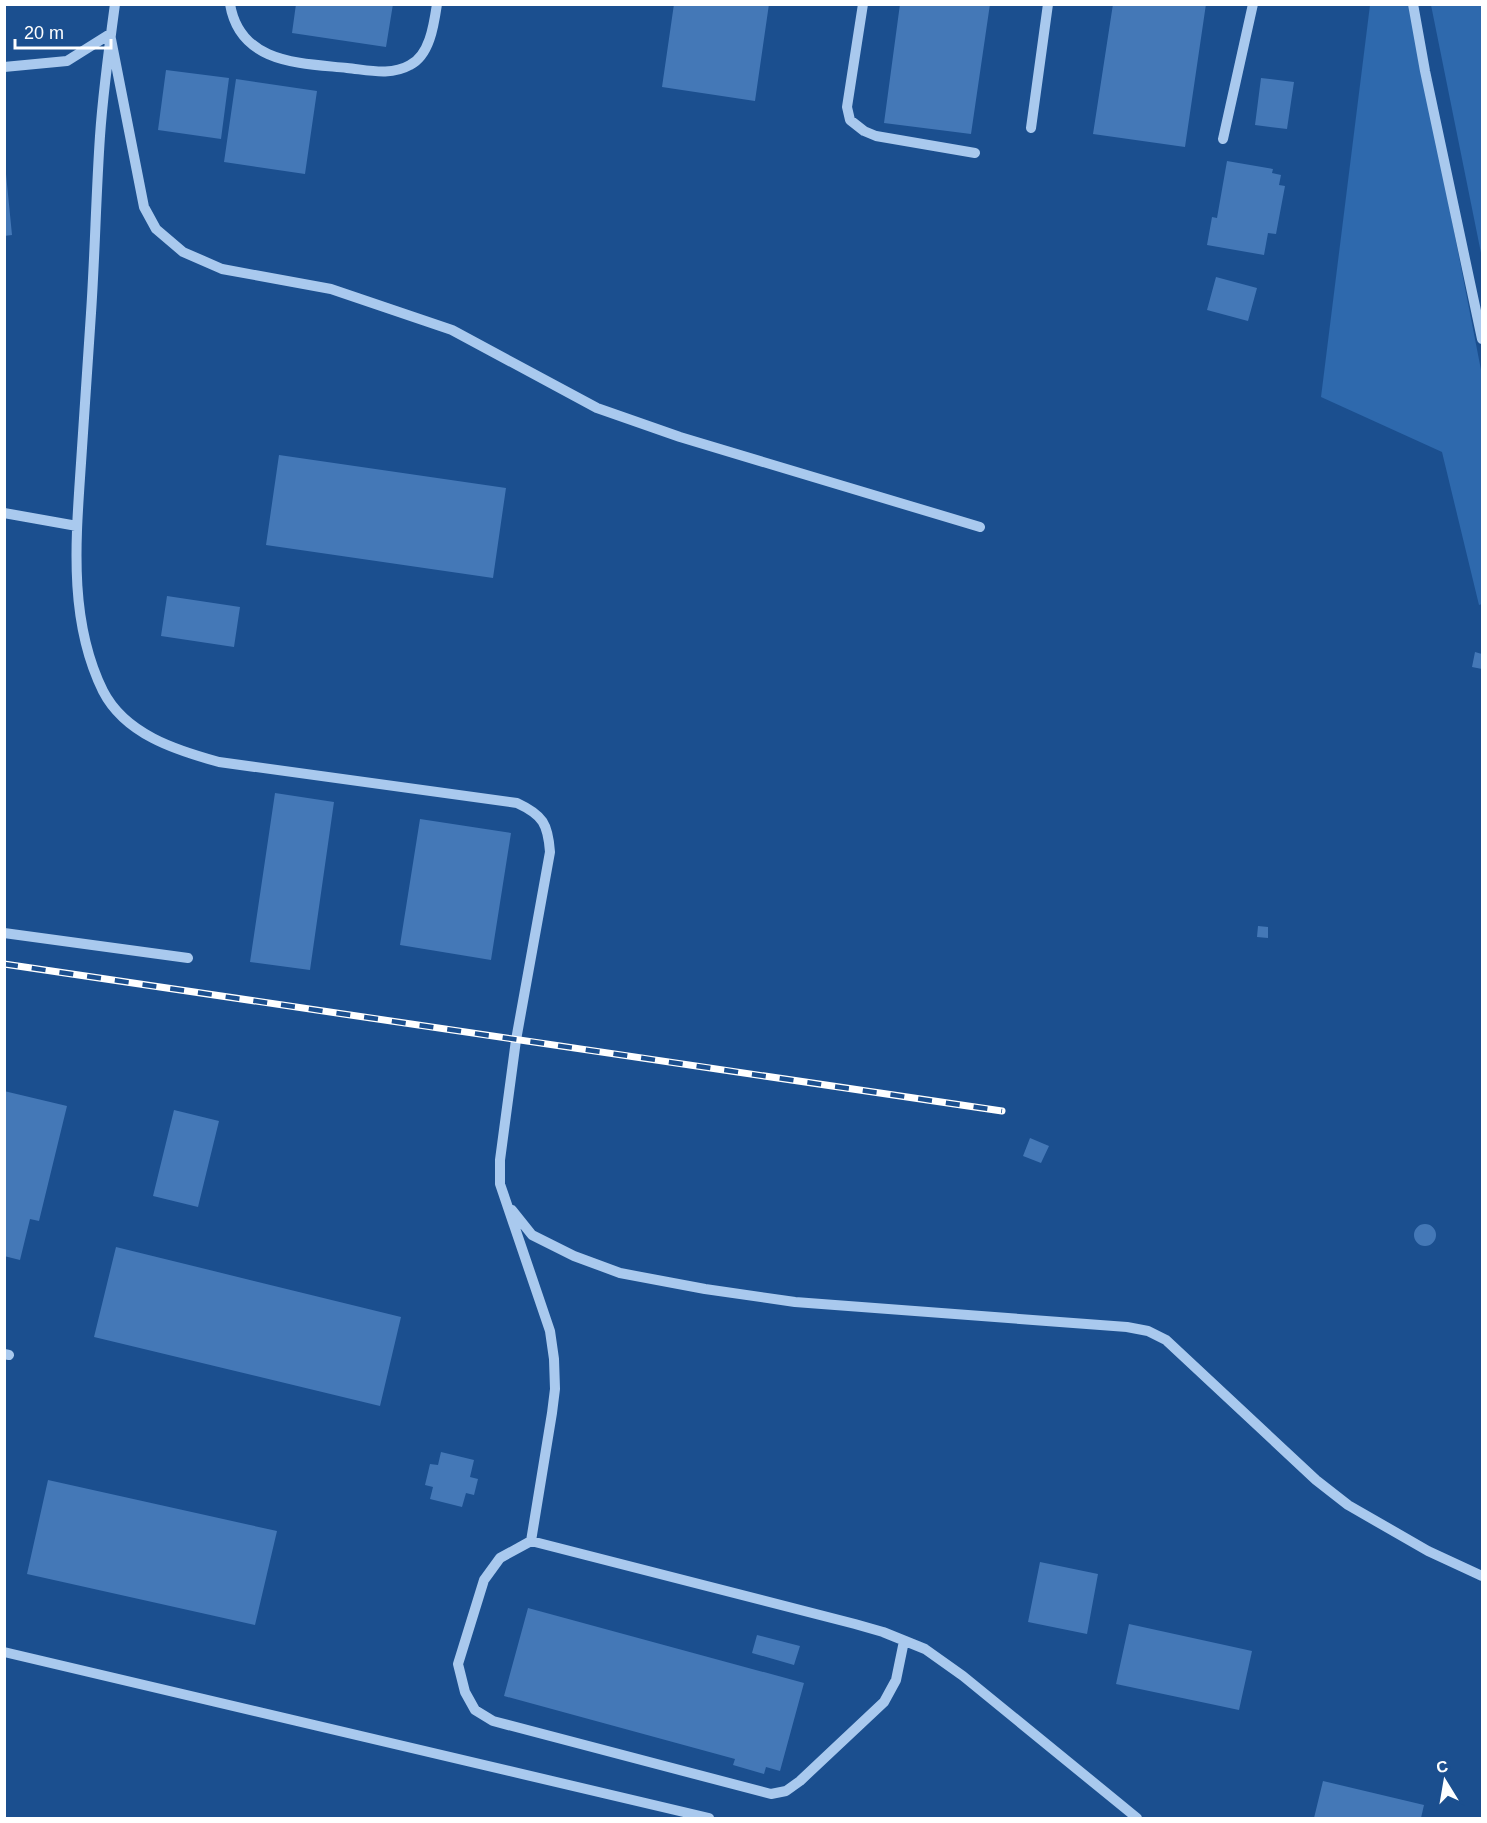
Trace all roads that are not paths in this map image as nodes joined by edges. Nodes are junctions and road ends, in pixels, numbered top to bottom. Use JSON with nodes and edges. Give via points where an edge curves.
{"nodes":[{"id":1,"x":115,"y":4,"type":"edge"},
{"id":2,"x":230,"y":4,"type":"edge"},
{"id":3,"x":437,"y":4,"type":"edge"},
{"id":4,"x":862,"y":4,"type":"edge"},
{"id":5,"x":1048,"y":4,"type":"edge"},
{"id":6,"x":1252,"y":4,"type":"edge"},
{"id":7,"x":1413,"y":4,"type":"edge"},
{"id":8,"x":111,"y":34,"type":"junction"},
{"id":9,"x":4,"y":67,"type":"edge"},
{"id":10,"x":1031,"y":128,"type":"dead end"},
{"id":11,"x":1223,"y":140,"type":"dead end"},
{"id":12,"x":975,"y":153,"type":"dead end"},
{"id":13,"x":1482,"y":339,"type":"edge"},
{"id":14,"x":4,"y":513,"type":"edge"},
{"id":15,"x":77,"y":526,"type":"junction"},
{"id":16,"x":980,"y":527,"type":"dead end"},
{"id":17,"x":4,"y":933,"type":"edge"},
{"id":18,"x":188,"y":958,"type":"dead end"},
{"id":19,"x":507,"y":1205,"type":"junction"},
{"id":20,"x":531,"y":1541,"type":"junction"},
{"id":21,"x":1482,"y":1576,"type":"edge"},
{"id":22,"x":904,"y":1641,"type":"junction"},
{"id":23,"x":4,"y":1652,"type":"edge"},
{"id":24,"x":709,"y":1818,"type":"edge"},
{"id":25,"x":1137,"y":1818,"type":"edge"}],
"edges":[{"from":1,"to":8,"type":"lane"},
{"from":2,"to":3,"type":"lane","via":[[244,38],[265,53],[287,62],[388,72],[411,65],[424,52]]},
{"from":4,"to":12,"type":"lane","via":[[847,107],[850,120],[876,136]]},
{"from":5,"to":10,"type":"lane"},
{"from":6,"to":11,"type":"lane"},
{"from":7,"to":13,"type":"lane"},
{"from":8,"to":9,"type":"lane","via":[[67,61]]},
{"from":8,"to":15,"type":"lane","via":[[100,134]]},
{"from":8,"to":16,"type":"lane","via":[[144,207],[156,229],[183,252],[222,269],[331,289],[452,330],[597,408],[680,437]]},
{"from":14,"to":15,"type":"lane"},
{"from":15,"to":19,"type":"lane","via":[[78,597],[91,662],[104,693],[125,720],[150,737],[181,752],[219,762],[517,803],[534,811],[543,821],[550,852],[516,1040],[500,1160],[500,1184]]},
{"from":17,"to":18,"type":"lane"},
{"from":19,"to":20,"type":"lane","via":[[550,1331],[554,1359],[552,1413]]},
{"from":19,"to":21,"type":"lane","via":[[532,1234],[574,1256],[631,1275],[795,1302],[1148,1331],[1166,1340],[1348,1505],[1428,1551]]},
{"from":20,"to":22,"type":"lane","via":[[855,1624]]},
{"from":20,"to":22,"type":"lane","via":[[500,1558],[484,1580],[458,1664],[465,1692],[475,1710],[493,1721],[771,1794],[786,1791],[800,1781],[884,1702],[896,1680]]},
{"from":22,"to":25,"type":"lane","via":[[925,1649],[963,1676]]},
{"from":23,"to":24,"type":"lane"}]}
